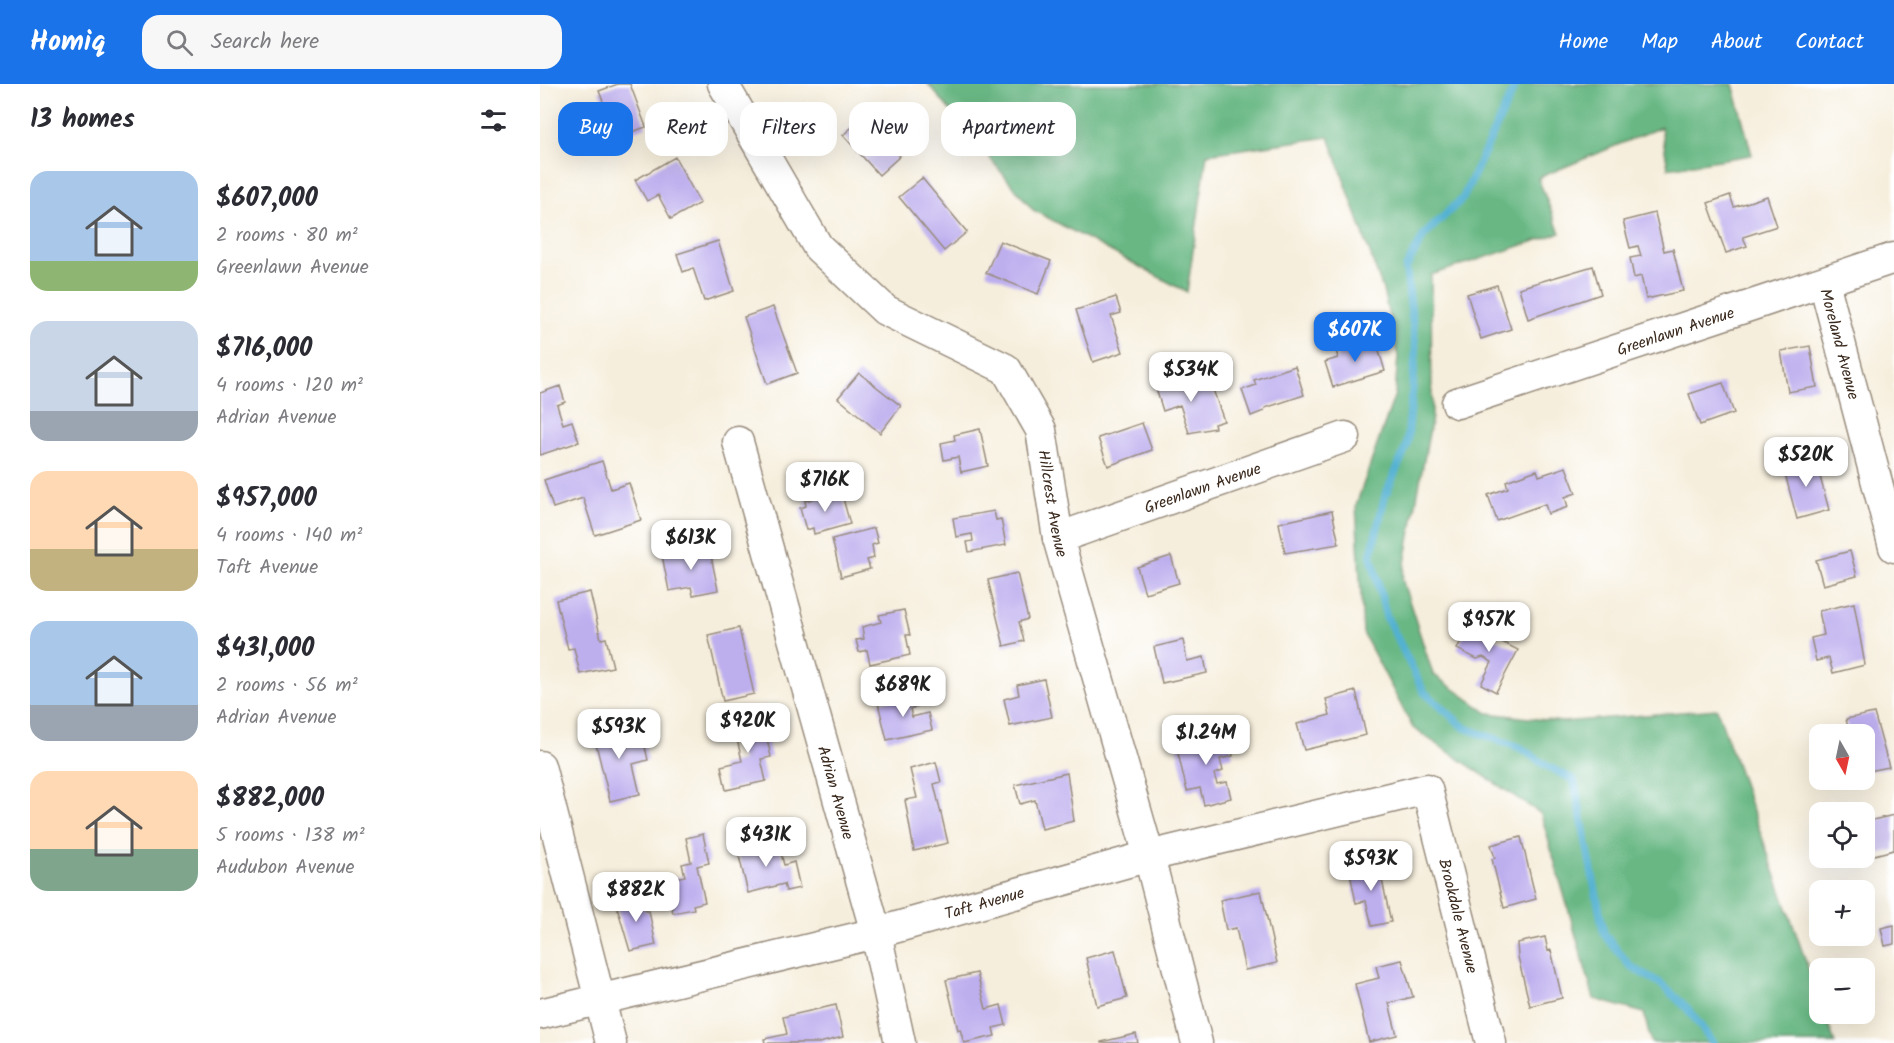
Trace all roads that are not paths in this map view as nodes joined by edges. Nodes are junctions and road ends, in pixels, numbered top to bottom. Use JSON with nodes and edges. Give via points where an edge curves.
{"nodes":[{"id":1,"x":723,"y":84,"type":"edge"},
{"id":2,"x":1894,"y":258,"type":"edge"},
{"id":3,"x":1824,"y":282,"type":"junction"},
{"id":4,"x":1457,"y":404,"type":"dead end"},
{"id":5,"x":1346,"y":437,"type":"dead end"},
{"id":6,"x":738,"y":442,"type":"dead end"},
{"id":7,"x":1058,"y":538,"type":"junction"},
{"id":8,"x":1894,"y":547,"type":"edge"},
{"id":9,"x":540,"y":766,"type":"edge"},
{"id":10,"x":1427,"y":789,"type":"joint"},
{"id":11,"x":1149,"y":856,"type":"junction"},
{"id":12,"x":876,"y":933,"type":"junction"},
{"id":13,"x":601,"y":998,"type":"junction"},
{"id":14,"x":540,"y":1014,"type":"edge"},
{"id":15,"x":611,"y":1043,"type":"edge"},
{"id":16,"x":900,"y":1043,"type":"edge"},
{"id":17,"x":1197,"y":1043,"type":"edge"},
{"id":18,"x":1491,"y":1043,"type":"edge"}],
"edges":[{"from":1,"to":7,"type":"street","name":"Hillcrest Avenue","via":[[818,247],[885,310],[1006,369],[1041,430]]},
{"from":2,"to":3,"type":"street","name":"Greenlawn Avenue"},
{"from":3,"to":4,"type":"street","name":"Greenlawn Avenue"},
{"from":3,"to":8,"type":"street","name":"Moreland Avenue"},
{"from":5,"to":7,"type":"street","name":"Greenlawn Avenue"},
{"from":6,"to":12,"type":"street","name":"Adrian Avenue"},
{"from":7,"to":11,"type":"street","name":"Hillcrest Avenue"},
{"from":9,"to":13,"type":"street"},
{"from":10,"to":11,"type":"street","name":"Taft Avenue"},
{"from":10,"to":18,"type":"street","name":"Brookdale Avenue"},
{"from":11,"to":12,"type":"street","name":"Taft Avenue"},
{"from":11,"to":17,"type":"street","name":"Hillcrest Avenue"},
{"from":12,"to":13,"type":"street","name":"Taft Avenue"},
{"from":12,"to":16,"type":"street","name":"Adrian Avenue"},
{"from":13,"to":14,"type":"street","name":"Taft Avenue"},
{"from":13,"to":15,"type":"street"}]}
